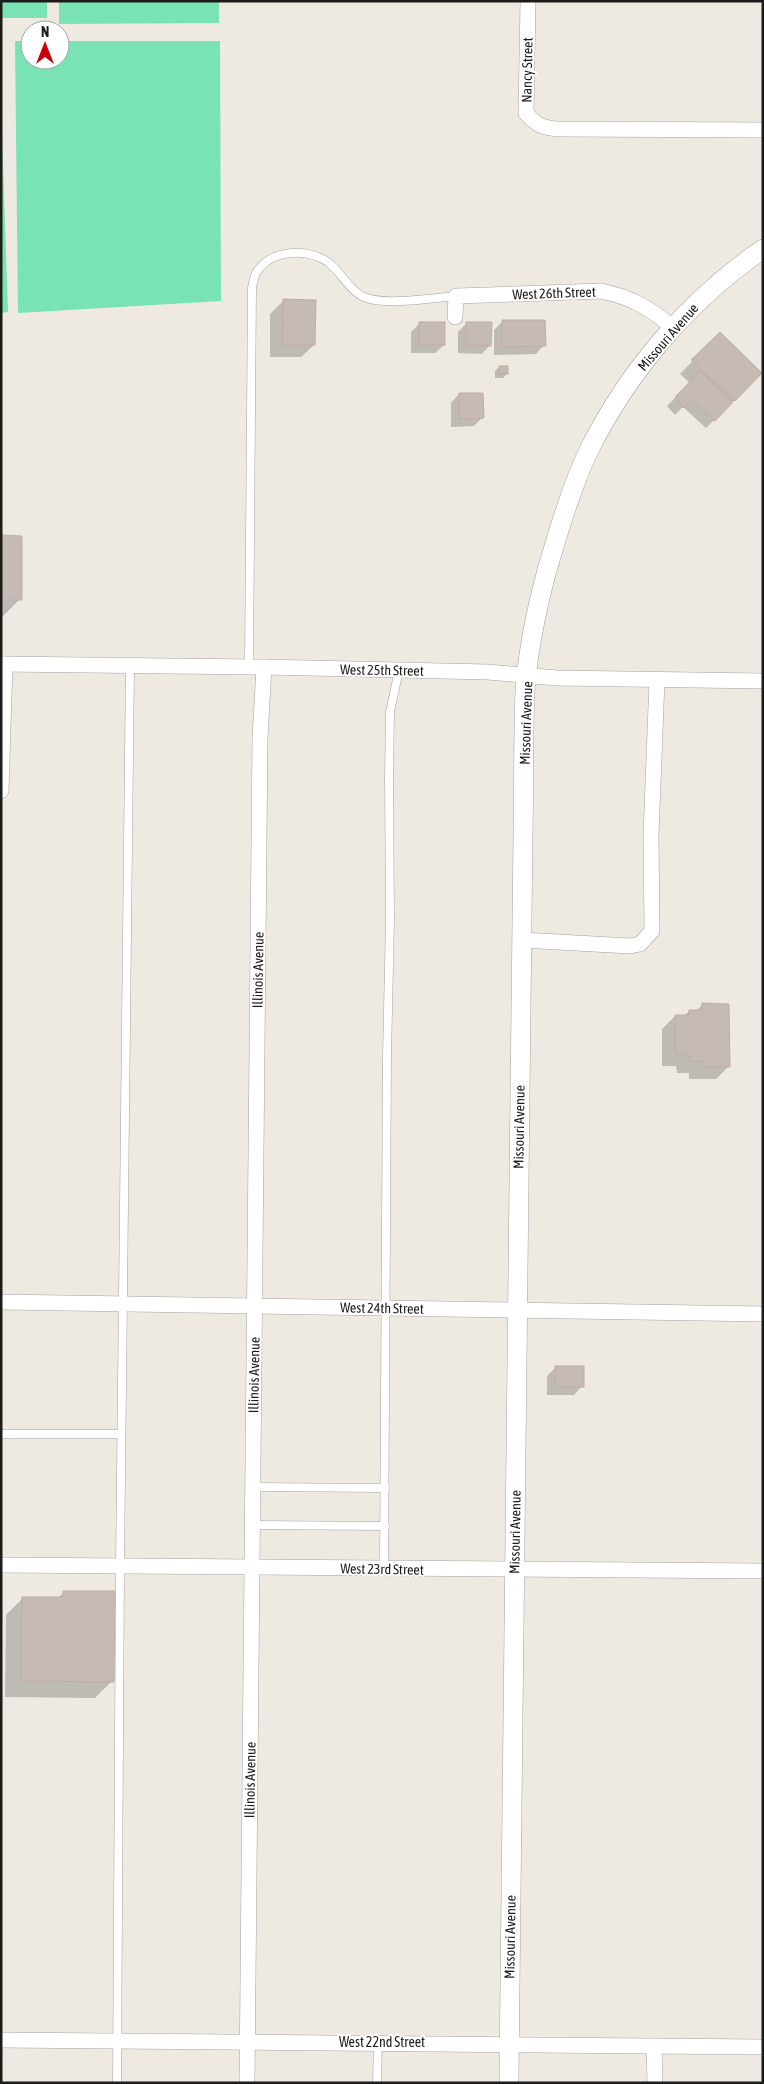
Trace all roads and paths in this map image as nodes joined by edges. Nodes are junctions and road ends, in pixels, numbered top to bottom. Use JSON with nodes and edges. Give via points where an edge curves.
{"nodes":[{"id":1,"x":528,"y":1,"type":"edge"},
{"id":2,"x":763,"y":130,"type":"edge"},
{"id":3,"x":763,"y":249,"type":"edge"},
{"id":4,"x":456,"y":296,"type":"junction"},
{"id":5,"x":455,"y":317,"type":"dead end"},
{"id":6,"x":672,"y":328,"type":"junction"},
{"id":7,"x":3,"y":664,"type":"edge"},
{"id":8,"x":130,"y":665,"type":"junction"},
{"id":9,"x":256,"y":667,"type":"junction"},
{"id":10,"x":399,"y":670,"type":"junction"},
{"id":11,"x":527,"y":676,"type":"junction"},
{"id":12,"x":657,"y":680,"type":"junction"},
{"id":13,"x":763,"y":681,"type":"edge"},
{"id":14,"x":1,"y":791,"type":"edge"},
{"id":15,"x":522,"y":940,"type":"junction"},
{"id":16,"x":1,"y":1302,"type":"edge"},
{"id":17,"x":122,"y":1304,"type":"junction"},
{"id":18,"x":255,"y":1306,"type":"junction"},
{"id":19,"x":386,"y":1308,"type":"junction"},
{"id":20,"x":517,"y":1310,"type":"junction"},
{"id":21,"x":763,"y":1314,"type":"edge"},
{"id":22,"x":1,"y":1434,"type":"edge"},
{"id":23,"x":121,"y":1434,"type":"junction"},
{"id":24,"x":253,"y":1487,"type":"junction"},
{"id":25,"x":385,"y":1488,"type":"junction"},
{"id":26,"x":253,"y":1525,"type":"junction"},
{"id":27,"x":385,"y":1526,"type":"junction"},
{"id":28,"x":1,"y":1565,"type":"edge"},
{"id":29,"x":120,"y":1566,"type":"junction"},
{"id":30,"x":252,"y":1567,"type":"junction"},
{"id":31,"x":384,"y":1569,"type":"junction"},
{"id":32,"x":514,"y":1570,"type":"junction"},
{"id":33,"x":763,"y":1572,"type":"edge"},
{"id":34,"x":1,"y":2040,"type":"edge"},
{"id":35,"x":117,"y":2040,"type":"junction"},
{"id":36,"x":248,"y":2041,"type":"junction"},
{"id":37,"x":378,"y":2042,"type":"junction"},
{"id":38,"x":509,"y":2043,"type":"junction"},
{"id":39,"x":654,"y":2046,"type":"junction"},
{"id":40,"x":763,"y":2047,"type":"edge"},
{"id":41,"x":117,"y":2083,"type":"edge"},
{"id":42,"x":247,"y":2083,"type":"edge"},
{"id":43,"x":377,"y":2083,"type":"edge"},
{"id":44,"x":508,"y":2083,"type":"edge"},
{"id":45,"x":655,"y":2083,"type":"edge"}],
"edges":[{"from":1,"to":2,"type":"street","name":"Nancy Street","via":[[526,113],[536,124],[546,128]]},
{"from":3,"to":6,"type":"street","name":"Missouri Avenue","via":[[740,264]]},
{"from":4,"to":5,"type":"street"},
{"from":4,"to":6,"type":"street","name":"West 26th Street","via":[[601,291],[640,303]]},
{"from":4,"to":9,"type":"lane","via":[[375,300],[362,296],[328,262],[310,254],[278,254],[256,274],[252,288]]},
{"from":6,"to":11,"type":"street","name":"Missouri Avenue","via":[[637,371],[588,452],[552,552]]},
{"from":7,"to":8,"type":"street","name":"West 25th Street"},
{"from":7,"to":14,"type":"street"},
{"from":8,"to":9,"type":"street","name":"West 25th Street"},
{"from":8,"to":17,"type":"lane"},
{"from":9,"to":10,"type":"street","name":"West 25th Street"},
{"from":9,"to":18,"type":"street","name":"Illinois Avenue","via":[[260,738]]},
{"from":10,"to":11,"type":"street","name":"West 25th Street"},
{"from":10,"to":19,"type":"lane","via":[[390,712]]},
{"from":11,"to":12,"type":"street","name":"West 25th Street"},
{"from":11,"to":15,"type":"street","name":"Missouri Avenue"},
{"from":12,"to":13,"type":"street","name":"West 25th Street"},
{"from":12,"to":15,"type":"street","via":[[651,836],[652,931],[640,944],[630,946]]},
{"from":15,"to":20,"type":"street","name":"Missouri Avenue"},
{"from":16,"to":17,"type":"street","name":"West 24th Street"},
{"from":17,"to":18,"type":"street","name":"West 24th Street"},
{"from":17,"to":23,"type":"lane"},
{"from":18,"to":19,"type":"street","name":"West 24th Street"},
{"from":18,"to":24,"type":"street","name":"Illinois Avenue"},
{"from":19,"to":20,"type":"street","name":"West 24th Street"},
{"from":19,"to":25,"type":"lane"},
{"from":20,"to":21,"type":"street","name":"West 24th Street"},
{"from":20,"to":32,"type":"street","name":"Missouri Avenue"},
{"from":22,"to":23,"type":"lane"},
{"from":23,"to":29,"type":"lane"},
{"from":24,"to":25,"type":"lane"},
{"from":24,"to":26,"type":"street","name":"Illinois Avenue"},
{"from":25,"to":27,"type":"lane"},
{"from":26,"to":27,"type":"lane"},
{"from":26,"to":30,"type":"street","name":"Illinois Avenue"},
{"from":27,"to":31,"type":"lane"},
{"from":28,"to":29,"type":"street","name":"West 23rd Street"},
{"from":29,"to":30,"type":"street","name":"West 23rd Street"},
{"from":29,"to":35,"type":"lane"},
{"from":30,"to":31,"type":"street","name":"West 23rd Street"},
{"from":30,"to":36,"type":"street","name":"Illinois Avenue"},
{"from":31,"to":32,"type":"street","name":"West 23rd Street"},
{"from":32,"to":33,"type":"street","name":"West 23rd Street"},
{"from":32,"to":38,"type":"street","name":"Missouri Avenue"},
{"from":34,"to":35,"type":"street","name":"West 22nd Street"},
{"from":35,"to":36,"type":"street","name":"West 22nd Street"},
{"from":35,"to":41,"type":"lane"},
{"from":36,"to":37,"type":"street","name":"West 22nd Street"},
{"from":36,"to":42,"type":"street","name":"Illinois Avenue"},
{"from":37,"to":38,"type":"street","name":"West 22nd Street"},
{"from":37,"to":43,"type":"lane"},
{"from":38,"to":39,"type":"street","name":"West 22nd Street"},
{"from":38,"to":44,"type":"street","name":"Missouri Avenue"},
{"from":39,"to":40,"type":"street","name":"West 22nd Street"},
{"from":39,"to":45,"type":"street"}]}
